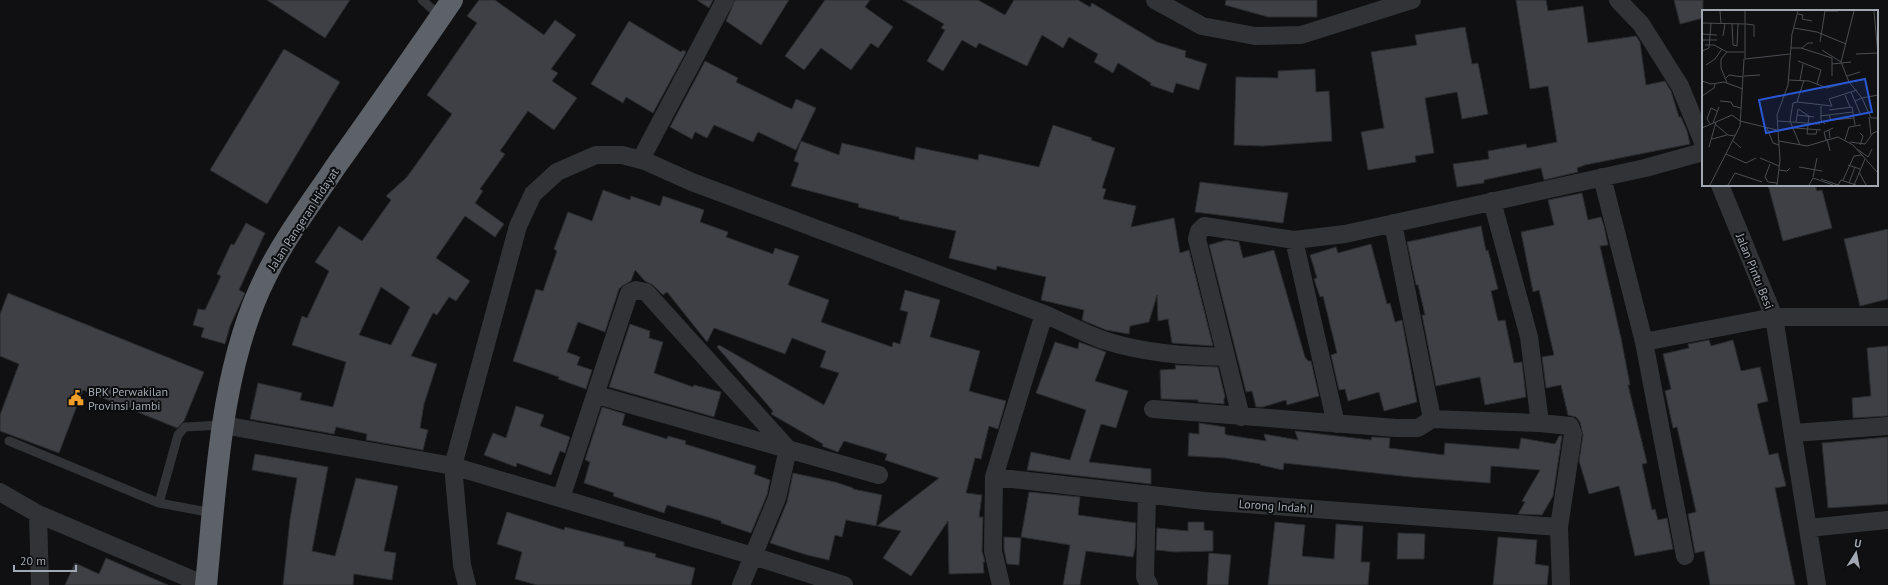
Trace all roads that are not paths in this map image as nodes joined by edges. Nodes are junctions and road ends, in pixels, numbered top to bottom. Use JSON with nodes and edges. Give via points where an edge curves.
{"nodes":[{"id":1,"x":422,"y":0,"type":"edge"},
{"id":2,"x":725,"y":0,"type":"edge"},
{"id":3,"x":1155,"y":0,"type":"edge"},
{"id":4,"x":1412,"y":0,"type":"edge"},
{"id":5,"x":1618,"y":0,"type":"edge"},
{"id":6,"x":446,"y":8,"type":"edge"},
{"id":7,"x":1702,"y":140,"type":"edge"},
{"id":8,"x":1702,"y":152,"type":"edge"},
{"id":9,"x":641,"y":159,"type":"junction"},
{"id":10,"x":1602,"y":177,"type":"junction"},
{"id":11,"x":1720,"y":186,"type":"edge"},
{"id":12,"x":1492,"y":201,"type":"junction"},
{"id":13,"x":1393,"y":223,"type":"junction"},
{"id":14,"x":1294,"y":240,"type":"junction"},
{"id":15,"x":1044,"y":314,"type":"junction"},
{"id":16,"x":1774,"y":317,"type":"junction"},
{"id":17,"x":1888,"y":317,"type":"edge"},
{"id":18,"x":1644,"y":342,"type":"junction"},
{"id":19,"x":1226,"y":357,"type":"junction"},
{"id":20,"x":597,"y":395,"type":"junction"},
{"id":21,"x":1153,"y":409,"type":"dead end"},
{"id":22,"x":1241,"y":417,"type":"junction"},
{"id":23,"x":1432,"y":419,"type":"junction"},
{"id":24,"x":1540,"y":422,"type":"junction"},
{"id":25,"x":1336,"y":424,"type":"junction"},
{"id":26,"x":223,"y":425,"type":"junction"},
{"id":27,"x":1888,"y":426,"type":"edge"},
{"id":28,"x":1794,"y":433,"type":"junction"},
{"id":29,"x":9,"y":440,"type":"dead end"},
{"id":30,"x":788,"y":448,"type":"junction"},
{"id":31,"x":453,"y":466,"type":"junction"},
{"id":32,"x":879,"y":475,"type":"dead end"},
{"id":33,"x":994,"y":477,"type":"junction"},
{"id":34,"x":0,"y":492,"type":"edge"},
{"id":35,"x":1147,"y":494,"type":"junction"},
{"id":36,"x":561,"y":498,"type":"junction"},
{"id":37,"x":159,"y":503,"type":"junction"},
{"id":38,"x":213,"y":513,"type":"junction"},
{"id":39,"x":38,"y":514,"type":"junction"},
{"id":40,"x":1888,"y":520,"type":"edge"},
{"id":41,"x":1559,"y":527,"type":"junction"},
{"id":42,"x":1808,"y":528,"type":"junction"},
{"id":43,"x":753,"y":556,"type":"junction"},
{"id":44,"x":1685,"y":556,"type":"dead end"},
{"id":45,"x":40,"y":585,"type":"edge"},
{"id":46,"x":206,"y":585,"type":"edge"},
{"id":47,"x":468,"y":585,"type":"edge"},
{"id":48,"x":740,"y":585,"type":"edge"},
{"id":49,"x":844,"y":585,"type":"edge"},
{"id":50,"x":1001,"y":585,"type":"edge"},
{"id":51,"x":1149,"y":585,"type":"edge"},
{"id":52,"x":1561,"y":585,"type":"edge"},
{"id":53,"x":1817,"y":585,"type":"edge"}],
"edges":[{"from":1,"to":6,"type":"lane"},
{"from":2,"to":9,"type":"street"},
{"from":3,"to":4,"type":"street","via":[[1202,26],[1255,36],[1301,34]]},
{"from":5,"to":7,"type":"street","via":[[1641,24],[1680,86]]},
{"from":6,"to":26,"type":"highway","name":"Jalan Pangeran Hidayat","via":[[295,226],[266,276],[243,338]]},
{"from":8,"to":10,"type":"street"},
{"from":9,"to":15,"type":"street","via":[[692,182]]},
{"from":9,"to":31,"type":"street","via":[[622,155],[596,155],[557,172],[533,194],[518,226]]},
{"from":10,"to":12,"type":"street"},
{"from":10,"to":18,"type":"street"},
{"from":11,"to":16,"type":"street","name":"Jalan Pintu Besi"},
{"from":12,"to":13,"type":"street"},
{"from":12,"to":24,"type":"street","via":[[1529,337]]},
{"from":13,"to":14,"type":"street","via":[[1345,234]]},
{"from":13,"to":23,"type":"street"},
{"from":14,"to":19,"type":"street","via":[[1204,226],[1199,231],[1198,239]]},
{"from":14,"to":25,"type":"street"},
{"from":15,"to":19,"type":"street","via":[[1101,339],[1126,346],[1184,356]]},
{"from":15,"to":33,"type":"street"},
{"from":16,"to":17,"type":"street","name":"Jalan Pintu Besi"},
{"from":16,"to":18,"type":"street"},
{"from":16,"to":28,"type":"street"},
{"from":18,"to":44,"type":"street"},
{"from":19,"to":22,"type":"street"},
{"from":20,"to":30,"type":"street"},
{"from":20,"to":30,"type":"street","via":[[629,293],[636,290],[646,292]]},
{"from":20,"to":36,"type":"street"},
{"from":21,"to":22,"type":"street"},
{"from":22,"to":25,"type":"street"},
{"from":23,"to":24,"type":"street"},
{"from":23,"to":25,"type":"street","via":[[1418,428]]},
{"from":24,"to":41,"type":"street","via":[[1570,426],[1572,430]]},
{"from":26,"to":31,"type":"street"},
{"from":26,"to":37,"type":"lane","via":[[184,427],[178,435]]},
{"from":26,"to":38,"type":"highway","name":"Jalan Pangeran Hidayat"},
{"from":27,"to":28,"type":"street"},
{"from":28,"to":42,"type":"street"},
{"from":29,"to":37,"type":"lane"},
{"from":30,"to":32,"type":"street"},
{"from":30,"to":43,"type":"street","via":[[777,498]]},
{"from":31,"to":36,"type":"street"},
{"from":31,"to":47,"type":"street","via":[[462,565]]},
{"from":33,"to":35,"type":"street","name":"Lorong Indah I"},
{"from":33,"to":50,"type":"street","via":[[993,551]]},
{"from":34,"to":39,"type":"street"},
{"from":35,"to":41,"type":"street","name":"Lorong Indah I","via":[[1204,501]]},
{"from":35,"to":51,"type":"street","via":[[1145,577]]},
{"from":36,"to":43,"type":"street"},
{"from":37,"to":38,"type":"lane"},
{"from":38,"to":46,"type":"highway","name":"Jalan Pangeran Hidayat"},
{"from":39,"to":45,"type":"street"},
{"from":39,"to":46,"type":"street"},
{"from":40,"to":42,"type":"street"},
{"from":41,"to":52,"type":"street"},
{"from":42,"to":53,"type":"street"},
{"from":43,"to":48,"type":"street"},
{"from":43,"to":49,"type":"street"}]}
